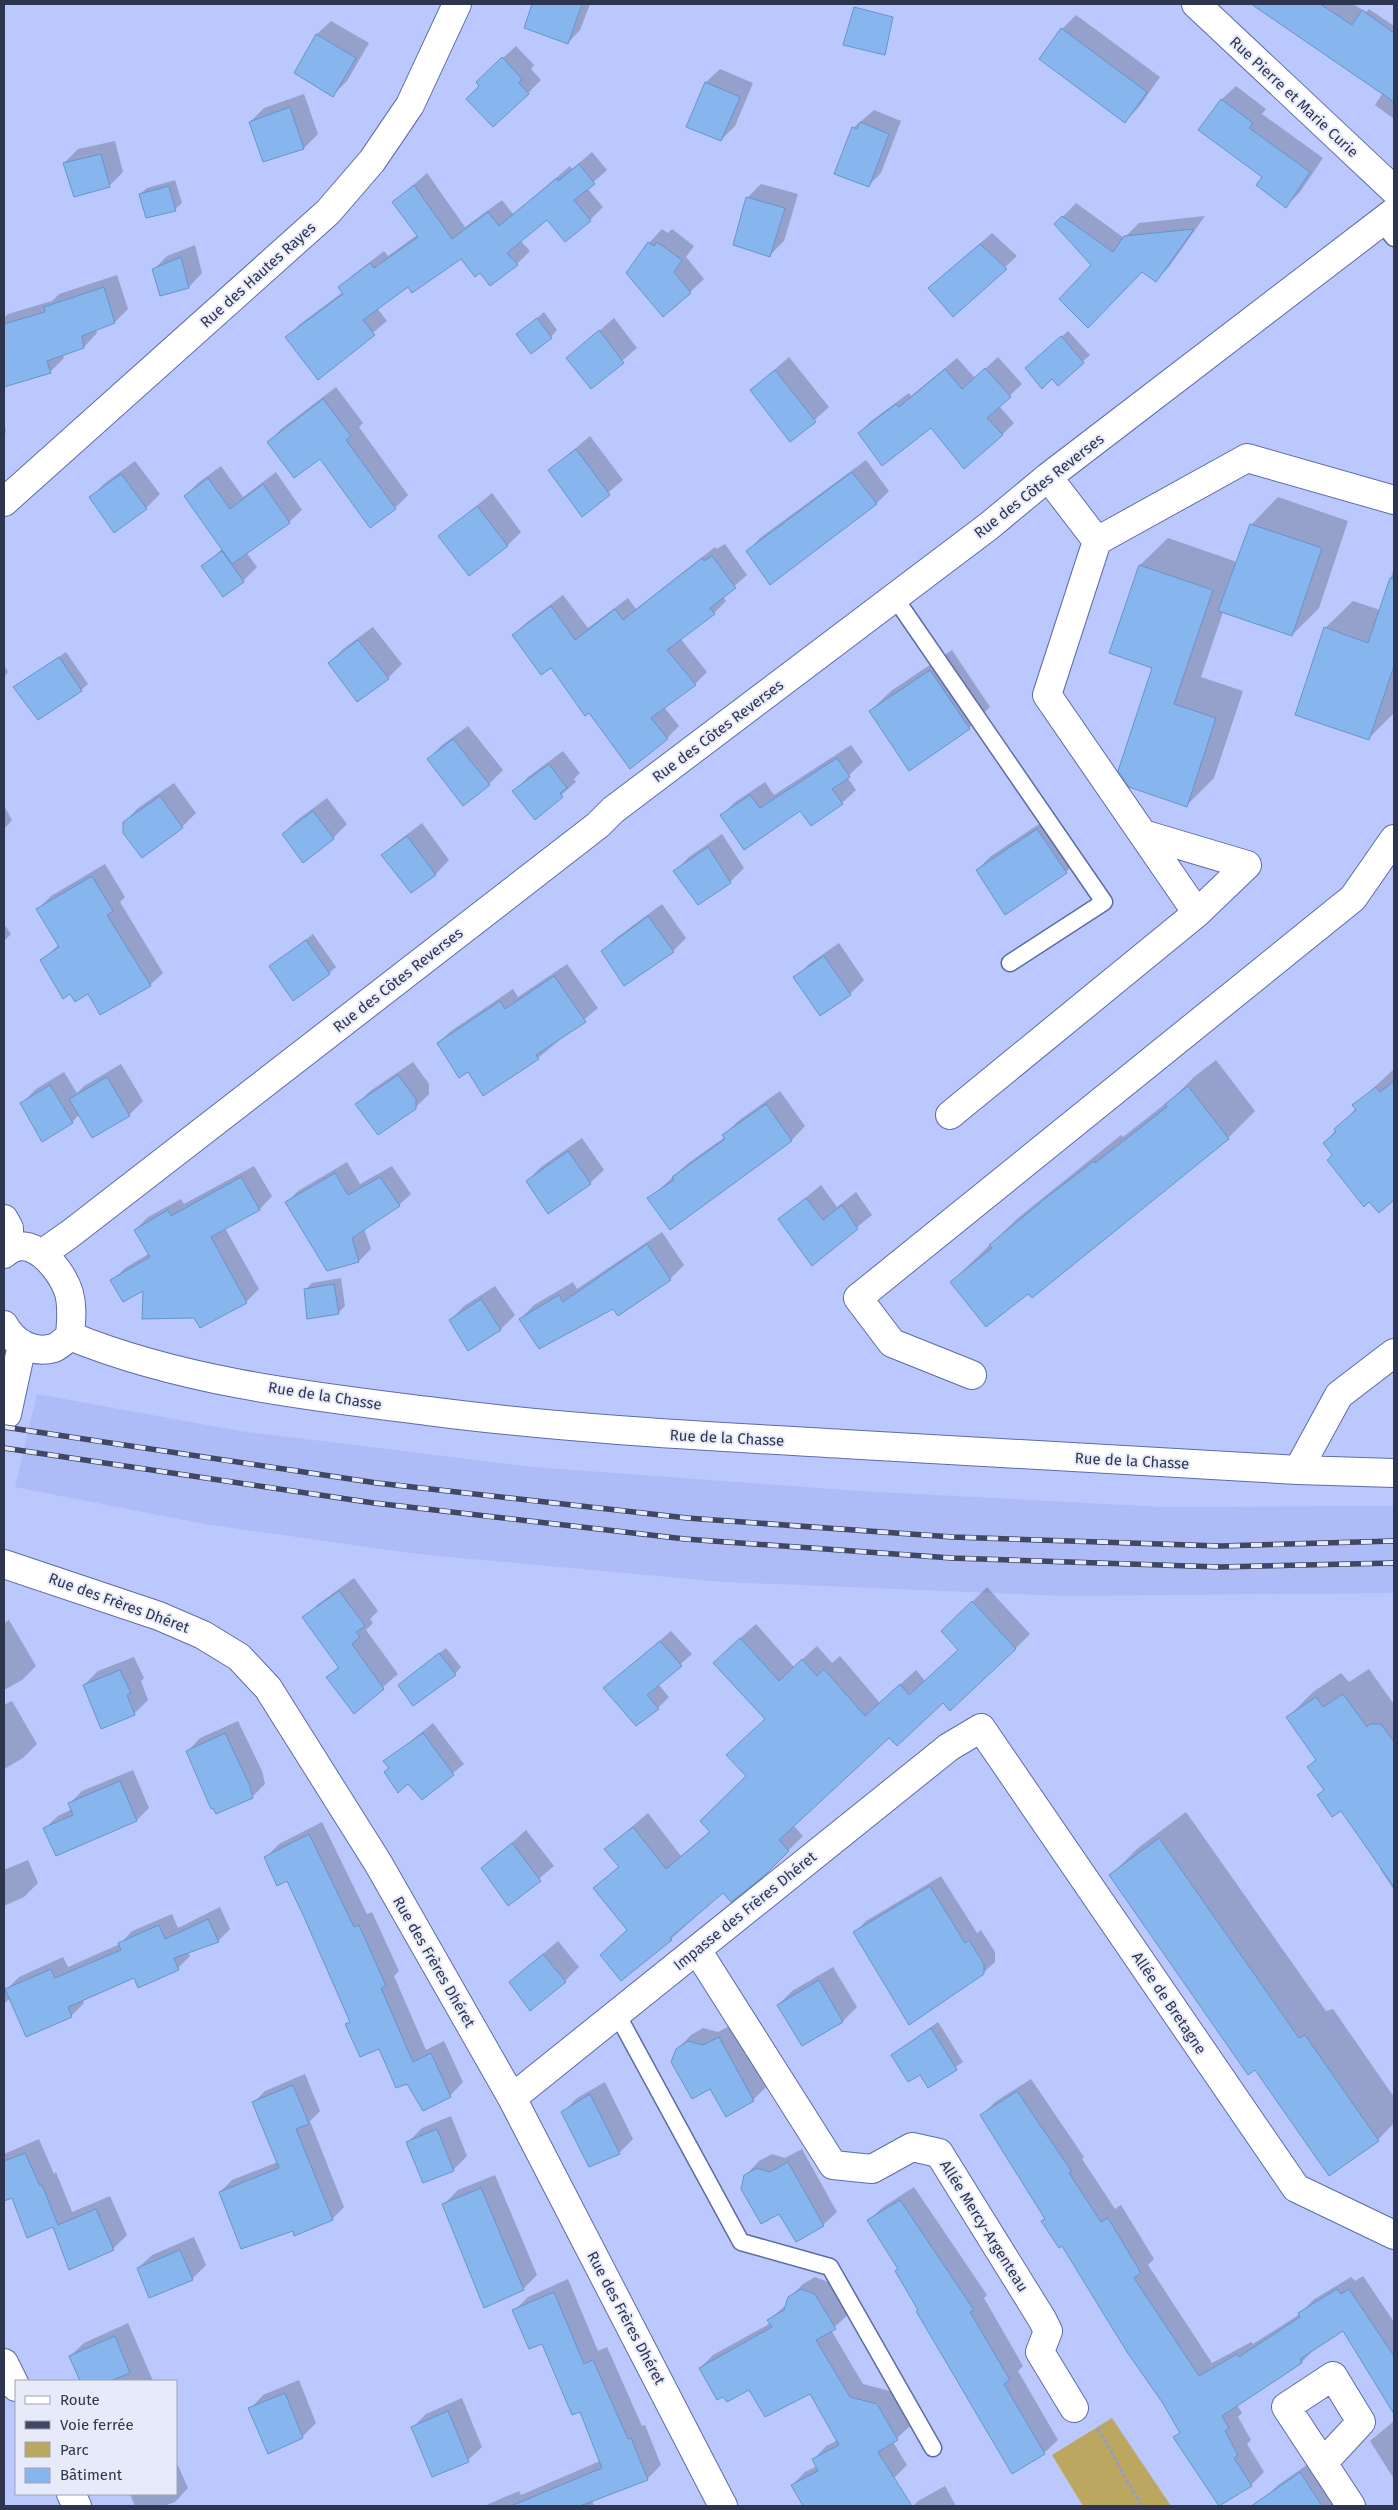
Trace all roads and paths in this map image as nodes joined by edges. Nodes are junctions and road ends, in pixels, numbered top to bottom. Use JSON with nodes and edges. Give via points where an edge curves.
{"nodes":[{"id":1,"x":457,"y":4,"type":"edge"},
{"id":2,"x":1196,"y":4,"type":"edge"},
{"id":3,"x":1394,"y":190,"type":"edge"},
{"id":4,"x":1390,"y":224,"type":"edge"},
{"id":5,"x":1048,"y":477,"type":"junction"},
{"id":6,"x":1394,"y":500,"type":"edge"},
{"id":7,"x":4,"y":502,"type":"edge"},
{"id":8,"x":1097,"y":541,"type":"junction"},
{"id":9,"x":895,"y":598,"type":"junction"},
{"id":10,"x":1143,"y":834,"type":"junction"},
{"id":11,"x":1390,"y":854,"type":"edge"},
{"id":12,"x":1197,"y":913,"type":"junction"},
{"id":13,"x":1010,"y":963,"type":"dead end"},
{"id":14,"x":950,"y":1115,"type":"dead end"},
{"id":15,"x":4,"y":1219,"type":"edge"},
{"id":16,"x":6,"y":1251,"type":"edge"},
{"id":17,"x":43,"y":1253,"type":"junction"},
{"id":18,"x":4,"y":1325,"type":"edge"},
{"id":19,"x":70,"y":1336,"type":"junction"},
{"id":20,"x":22,"y":1345,"type":"junction"},
{"id":21,"x":1394,"y":1353,"type":"edge"},
{"id":22,"x":972,"y":1375,"type":"dead end"},
{"id":23,"x":7,"y":1414,"type":"dead end"},
{"id":24,"x":1298,"y":1470,"type":"junction"},
{"id":25,"x":1394,"y":1473,"type":"edge"},
{"id":26,"x":4,"y":1564,"type":"edge"},
{"id":27,"x":981,"y":1728,"type":"joint"},
{"id":28,"x":697,"y":1950,"type":"junction"},
{"id":29,"x":617,"y":2014,"type":"junction"},
{"id":30,"x":512,"y":2098,"type":"junction"},
{"id":31,"x":1394,"y":2235,"type":"edge"},
{"id":32,"x":4,"y":2363,"type":"edge"},
{"id":33,"x":15,"y":2385,"type":"edge"},
{"id":34,"x":1074,"y":2408,"type":"joint"},
{"id":35,"x":933,"y":2448,"type":"dead end"},
{"id":36,"x":1323,"y":2464,"type":"dead end"},
{"id":37,"x":718,"y":2505,"type":"edge"},
{"id":38,"x":1141,"y":2506,"type":"edge"},
{"id":39,"x":1351,"y":2506,"type":"edge"}],
"edges":[{"from":1,"to":7,"type":"street","name":"Rue des Hautes Rayes","via":[[410,105],[372,161],[328,212]]},
{"from":2,"to":3,"type":"street","name":"Rue Pierre et Marie Curie"},
{"from":4,"to":5,"type":"street","name":"Rue des Côtes Reverses"},
{"from":5,"to":8,"type":"street"},
{"from":5,"to":9,"type":"street","name":"Rue des Côtes Reverses"},
{"from":6,"to":8,"type":"street","via":[[1247,458]]},
{"from":8,"to":10,"type":"street","via":[[1047,695]]},
{"from":9,"to":13,"type":"lane","via":[[1104,902]]},
{"from":9,"to":17,"type":"street","name":"Rue des Côtes Reverses","via":[[613,810],[551,862]]},
{"from":10,"to":12,"type":"street"},
{"from":10,"to":12,"type":"street","via":[[1247,865]]},
{"from":11,"to":22,"type":"street","via":[[1353,898],[858,1298],[892,1343]]},
{"from":12,"to":14,"type":"street"},
{"from":15,"to":16,"type":"street","via":[[9,1228]]},
{"from":16,"to":17,"type":"street","via":[[27,1247]]},
{"from":17,"to":19,"type":"street","via":[[59,1271],[69,1293],[72,1314]]},
{"from":18,"to":20,"type":"street"},
{"from":19,"to":20,"type":"street","via":[[54,1348],[36,1350]]},
{"from":19,"to":24,"type":"street","name":"Rue de la Chasse","via":[[107,1351],[212,1378],[344,1400],[513,1422],[692,1436]]},
{"from":20,"to":23,"type":"street"},
{"from":21,"to":24,"type":"street","via":[[1340,1395]]},
{"from":24,"to":25,"type":"street","name":"Rue de la Chasse"},
{"from":26,"to":30,"type":"street","name":"Rue des Frères Dhéret","via":[[159,1616],[203,1635],[239,1657],[268,1688],[378,1863]]},
{"from":27,"to":28,"type":"street","name":"Impasse des Frères Dhéret","via":[[949,1747]]},
{"from":27,"to":31,"type":"street","name":"Allée de Bretagne","via":[[1296,2188]]},
{"from":28,"to":29,"type":"street","name":"Impasse des Frères Dhéret"},
{"from":28,"to":34,"type":"street","name":"Allée Mercy-Argenteau","via":[[833,2165],[872,2169],[912,2147],[939,2153],[1048,2331],[1040,2352]]},
{"from":29,"to":30,"type":"street","name":"Impasse des Frères Dhéret"},
{"from":29,"to":35,"type":"lane","via":[[741,2242],[830,2267]]},
{"from":30,"to":37,"type":"street","name":"Rue des Frères Dhéret"},
{"from":32,"to":33,"type":"street"},
{"from":34,"to":38,"type":"path","via":[[1101,2433]]},
{"from":36,"to":39,"type":"street"}]}
